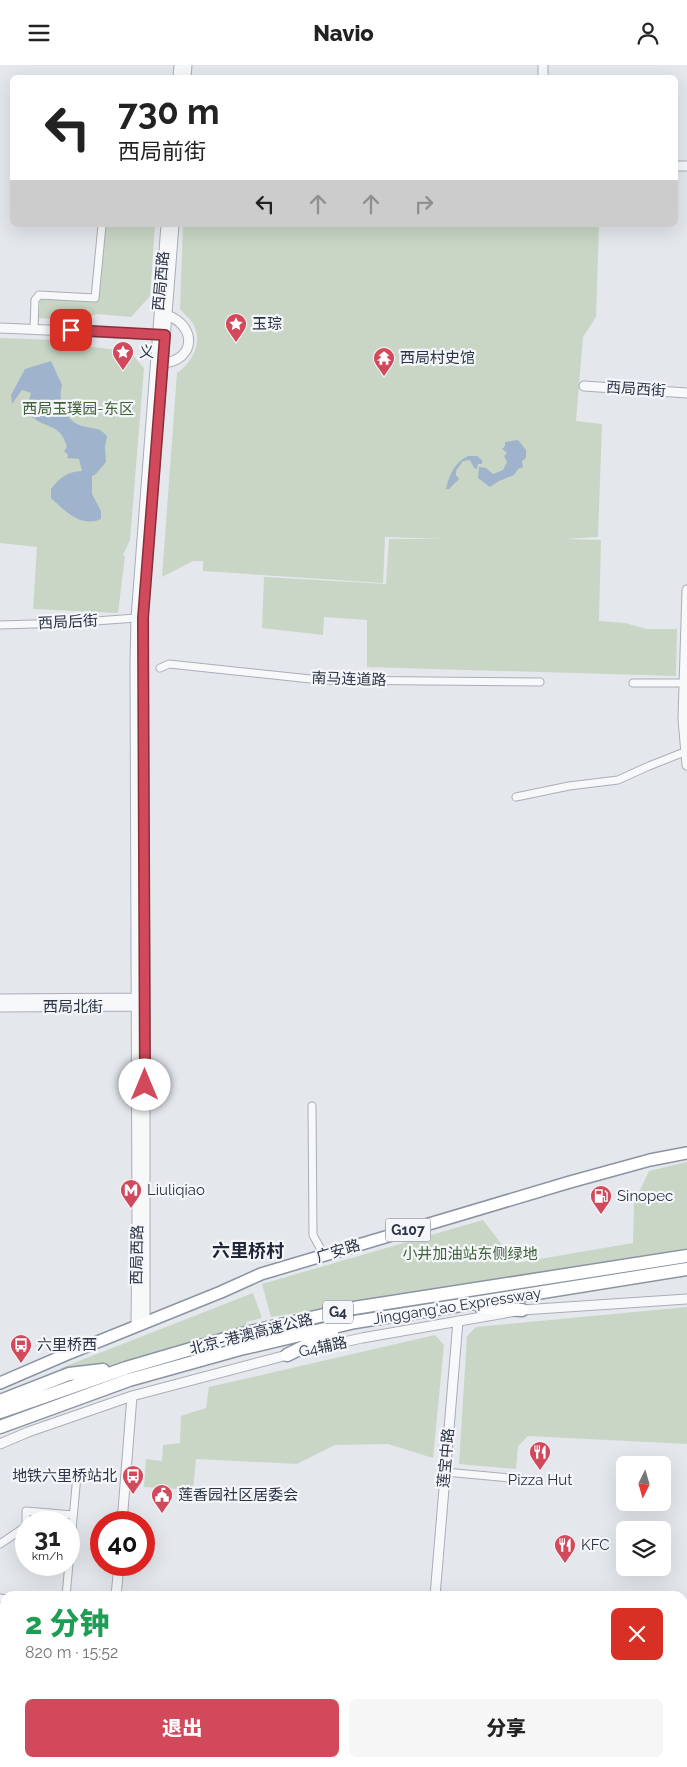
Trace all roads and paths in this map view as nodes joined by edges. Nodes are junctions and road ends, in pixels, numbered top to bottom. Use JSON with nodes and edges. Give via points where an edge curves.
{"nodes":[{"id":1,"x":102,"y":227,"type":"edge"},
{"id":2,"x":166,"y":227,"type":"edge"},
{"id":3,"x":174,"y":227,"type":"edge"},
{"id":4,"x":167,"y":315,"type":"junction"},
{"id":5,"x":0,"y":328,"type":"edge"},
{"id":6,"x":34,"y":328,"type":"junction"},
{"id":7,"x":161,"y":335,"type":"junction"},
{"id":8,"x":163,"y":363,"type":"junction"},
{"id":9,"x":584,"y":385,"type":"dead end"},
{"id":10,"x":687,"y":393,"type":"edge"},
{"id":11,"x":687,"y":590,"type":"edge"},
{"id":12,"x":136,"y":618,"type":"junction"},
{"id":13,"x":0,"y":625,"type":"edge"},
{"id":14,"x":160,"y":668,"type":"dead end"},
{"id":15,"x":540,"y":682,"type":"dead end"},
{"id":16,"x":633,"y":683,"type":"dead end"},
{"id":17,"x":684,"y":683,"type":"junction"},
{"id":18,"x":686,"y":752,"type":"edge"},
{"id":19,"x":687,"y":765,"type":"edge"},
{"id":20,"x":516,"y":797,"type":"dead end"},
{"id":21,"x":0,"y":999,"type":"edge"},
{"id":22,"x":141,"y":1002,"type":"junction"},
{"id":23,"x":0,"y":1007,"type":"edge"},
{"id":24,"x":312,"y":1107,"type":"dead end"},
{"id":25,"x":687,"y":1153,"type":"edge"},
{"id":26,"x":324,"y":1255,"type":"junction"},
{"id":27,"x":687,"y":1256,"type":"edge"},
{"id":28,"x":687,"y":1269,"type":"edge"},
{"id":29,"x":687,"y":1299,"type":"edge"},
{"id":30,"x":459,"y":1305,"type":"junction"},
{"id":31,"x":522,"y":1310,"type":"junction"},
{"id":32,"x":458,"y":1321,"type":"junction"},
{"id":33,"x":355,"y":1322,"type":"junction"},
{"id":34,"x":140,"y":1324,"type":"junction"},
{"id":35,"x":287,"y":1355,"type":"junction"},
{"id":36,"x":126,"y":1368,"type":"junction"},
{"id":37,"x":0,"y":1383,"type":"edge"},
{"id":38,"x":132,"y":1396,"type":"junction"},
{"id":39,"x":0,"y":1401,"type":"edge"},
{"id":40,"x":0,"y":1412,"type":"edge"},
{"id":41,"x":0,"y":1427,"type":"edge"},
{"id":42,"x":0,"y":1444,"type":"edge"},
{"id":43,"x":445,"y":1472,"type":"junction"},
{"id":44,"x":77,"y":1475,"type":"dead end"},
{"id":45,"x":522,"y":1479,"type":"dead end"},
{"id":46,"x":73,"y":1511,"type":"edge"},
{"id":47,"x":123,"y":1511,"type":"edge"},
{"id":48,"x":15,"y":1535,"type":"edge"},
{"id":49,"x":0,"y":1544,"type":"edge"},
{"id":50,"x":67,"y":1576,"type":"edge"},
{"id":51,"x":118,"y":1576,"type":"edge"},
{"id":52,"x":66,"y":1591,"type":"edge"},
{"id":53,"x":116,"y":1591,"type":"edge"},
{"id":54,"x":435,"y":1591,"type":"edge"}],
"edges":[{"from":1,"to":6,"type":"street","via":[[96,298],[39,295],[35,300]]},
{"from":2,"to":7,"type":"street","name":"西局西路"},
{"from":3,"to":4,"type":"street","name":"西局西路"},
{"from":4,"to":7,"type":"street","name":"西局西路"},
{"from":4,"to":8,"type":"street","via":[[181,323],[189,338],[184,355]]},
{"from":5,"to":6,"type":"street"},
{"from":6,"to":7,"type":"street"},
{"from":7,"to":8,"type":"street","name":"西局西路"},
{"from":7,"to":12,"type":"street","name":"西局西路"},
{"from":8,"to":22,"type":"street","name":"西局西路","via":[[143,618]]},
{"from":9,"to":10,"type":"street","name":"西局西街"},
{"from":11,"to":17,"type":"street"},
{"from":12,"to":13,"type":"street","name":"西局后街"},
{"from":12,"to":22,"type":"street","name":"西局西路"},
{"from":14,"to":15,"type":"street","name":"南马连道路","via":[[169,664],[320,680]]},
{"from":16,"to":17,"type":"street"},
{"from":17,"to":18,"type":"street"},
{"from":18,"to":19,"type":"street"},
{"from":18,"to":20,"type":"street","via":[[618,780]]},
{"from":21,"to":22,"type":"street","name":"西局北街"},
{"from":22,"to":23,"type":"street","name":"西局北街"},
{"from":22,"to":34,"type":"street","name":"西局西路"},
{"from":24,"to":26,"type":"street","via":[[313,1235]]},
{"from":25,"to":26,"type":"highway","name":"广安路","number":"G107","via":[[570,1182]]},
{"from":26,"to":34,"type":"highway","name":"广安路","number":"G107","via":[[261,1274]]},
{"from":27,"to":36,"type":"highway","name":"北京-港澳高速公路","number":"G4","via":[[354,1308],[242,1334]]},
{"from":28,"to":30,"type":"highway","name":"Jinggang'ao Expressway","number":"G4"},
{"from":29,"to":31,"type":"street","name":"G4辅路"},
{"from":30,"to":31,"type":"highway"},
{"from":30,"to":33,"type":"highway","name":"Jinggang'ao Expressway","number":"G4"},
{"from":31,"to":32,"type":"street","name":"G4辅路"},
{"from":32,"to":35,"type":"street","name":"G4辅路"},
{"from":32,"to":43,"type":"street","name":"莲宝中路"},
{"from":33,"to":35,"type":"highway"},
{"from":33,"to":41,"type":"highway","name":"Jinggang'ao Expressway","number":"G4","via":[[129,1380]]},
{"from":34,"to":37,"type":"highway","name":"广安路","number":"G107"},
{"from":35,"to":38,"type":"street","name":"G4辅路"},
{"from":36,"to":39,"type":"highway","via":[[69,1374]]},
{"from":36,"to":40,"type":"highway","name":"北京-港澳高速公路","number":"G4"},
{"from":38,"to":42,"type":"street","name":"G4辅路"},
{"from":38,"to":47,"type":"street"},
{"from":43,"to":45,"type":"street"},
{"from":43,"to":54,"type":"street","name":"莲宝中路"},
{"from":44,"to":46,"type":"street"},
{"from":48,"to":49,"type":"street"},
{"from":50,"to":52,"type":"street"},
{"from":51,"to":53,"type":"street"}]}
